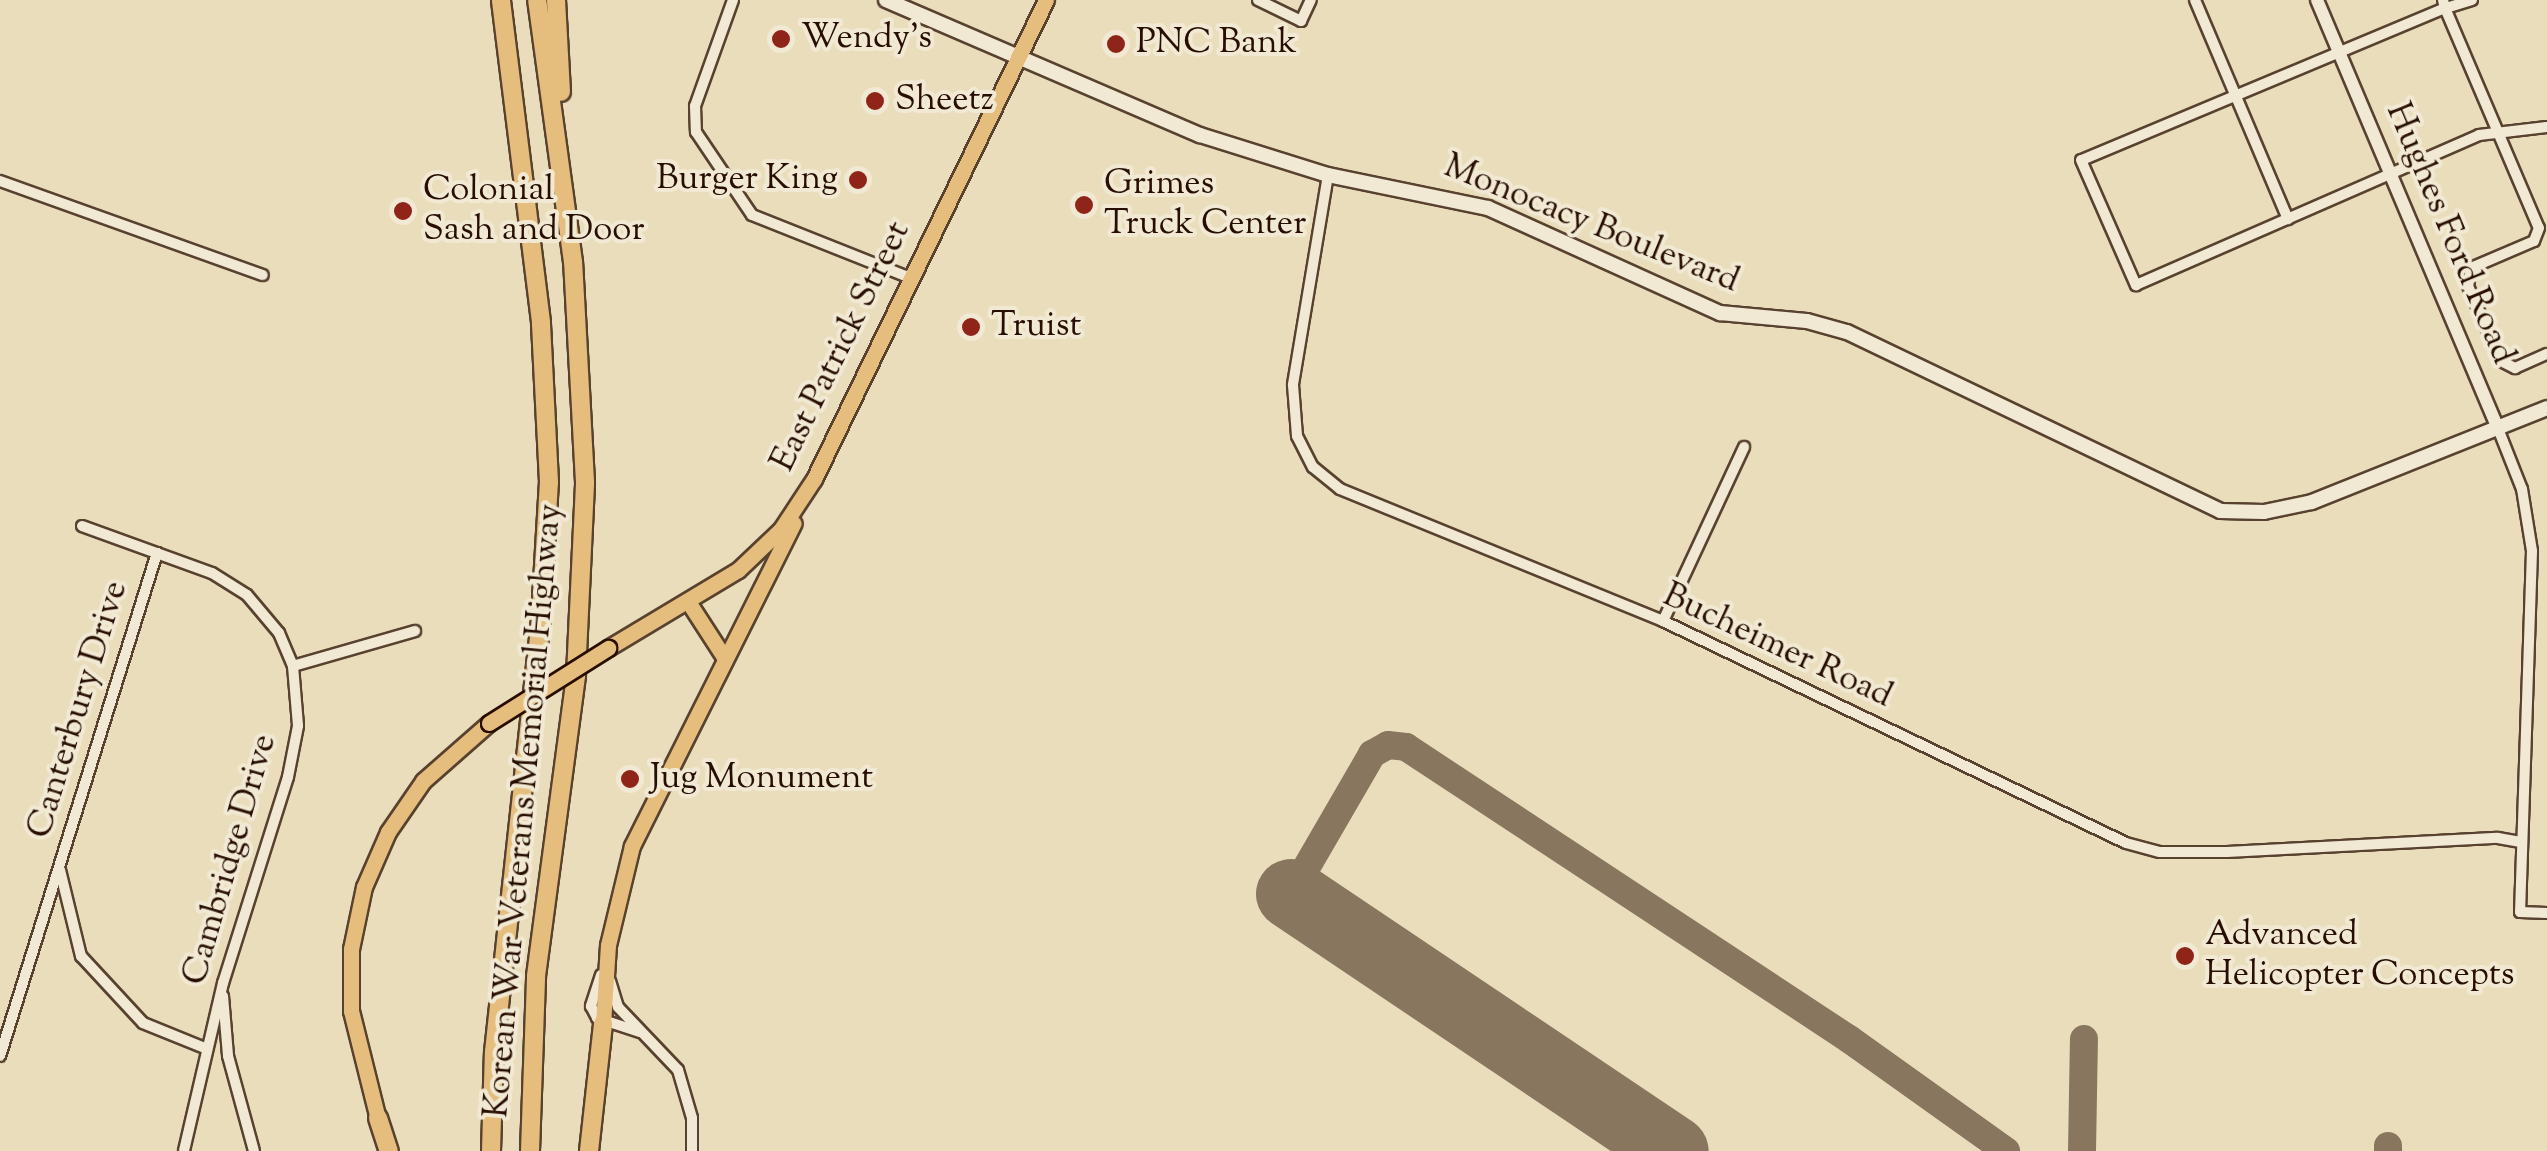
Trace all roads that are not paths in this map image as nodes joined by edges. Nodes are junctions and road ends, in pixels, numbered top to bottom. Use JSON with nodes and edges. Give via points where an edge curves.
{"nodes":[{"id":1,"x":498,"y":0,"type":"edge"},
{"id":2,"x":537,"y":0,"type":"edge"},
{"id":3,"x":556,"y":0,"type":"edge"},
{"id":4,"x":732,"y":0,"type":"edge"},
{"id":5,"x":886,"y":0,"type":"edge"},
{"id":6,"x":1046,"y":0,"type":"edge"},
{"id":7,"x":1258,"y":0,"type":"edge"},
{"id":8,"x":1311,"y":0,"type":"edge"},
{"id":9,"x":2195,"y":0,"type":"edge"},
{"id":10,"x":2317,"y":0,"type":"edge"},
{"id":11,"x":2472,"y":0,"type":"edge"},
{"id":12,"x":2444,"y":4,"type":"edge"},
{"id":13,"x":2339,"y":52,"type":"junction"},
{"id":14,"x":1018,"y":55,"type":"junction"},
{"id":15,"x":2236,"y":95,"type":"junction"},
{"id":16,"x":2547,"y":127,"type":"edge"},
{"id":17,"x":2498,"y":130,"type":"junction"},
{"id":18,"x":562,"y":168,"type":"junction"},
{"id":19,"x":2391,"y":174,"type":"junction"},
{"id":20,"x":1328,"y":175,"type":"junction"},
{"id":21,"x":0,"y":181,"type":"edge"},
{"id":22,"x":2288,"y":219,"type":"junction"},
{"id":23,"x":263,"y":275,"type":"dead end"},
{"id":24,"x":910,"y":278,"type":"junction"},
{"id":25,"x":2547,"y":354,"type":"edge"},
{"id":26,"x":2547,"y":408,"type":"edge"},
{"id":27,"x":2498,"y":426,"type":"junction"},
{"id":28,"x":1744,"y":446,"type":"dead end"},
{"id":29,"x":814,"y":478,"type":"junction"},
{"id":30,"x":82,"y":526,"type":"dead end"},
{"id":31,"x":157,"y":553,"type":"junction"},
{"id":32,"x":688,"y":603,"type":"junction"},
{"id":33,"x":1663,"y":622,"type":"junction"},
{"id":34,"x":416,"y":630,"type":"dead end"},
{"id":35,"x":724,"y":657,"type":"junction"},
{"id":36,"x":293,"y":666,"type":"junction"},
{"id":37,"x":2521,"y":842,"type":"junction"},
{"id":38,"x":59,"y":864,"type":"junction"},
{"id":39,"x":2547,"y":913,"type":"edge"},
{"id":40,"x":608,"y":945,"type":"junction"},
{"id":41,"x":608,"y":970,"type":"junction"},
{"id":42,"x":223,"y":983,"type":"junction"},
{"id":43,"x":603,"y":1024,"type":"junction"},
{"id":44,"x":645,"y":1033,"type":"junction"},
{"id":45,"x":207,"y":1049,"type":"junction"},
{"id":46,"x":0,"y":1056,"type":"edge"},
{"id":47,"x":378,"y":1118,"type":"joint"},
{"id":48,"x":184,"y":1151,"type":"edge"},
{"id":49,"x":254,"y":1151,"type":"edge"},
{"id":50,"x":387,"y":1151,"type":"edge"},
{"id":51,"x":491,"y":1151,"type":"edge"},
{"id":52,"x":530,"y":1151,"type":"edge"},
{"id":53,"x":589,"y":1151,"type":"edge"},
{"id":54,"x":692,"y":1151,"type":"edge"}],
"edges":[{"from":1,"to":51,"type":"highway","name":"Korean War Veterans Memorial Highway","via":[[541,322],[548,482],[541,616],[494,1052]]},
{"from":2,"to":18,"type":"highway","name":"Korean War Veterans Memorial Highway"},
{"from":3,"to":18,"type":"highway"},
{"from":4,"to":24,"type":"street","via":[[695,106],[696,132],[752,215]]},
{"from":5,"to":14,"type":"main road","name":"Monocacy Boulevard"},
{"from":6,"to":14,"type":"main road","name":"East Patrick Street"},
{"from":7,"to":8,"type":"street","via":[[1301,21]]},
{"from":9,"to":15,"type":"street"},
{"from":10,"to":13,"type":"street","name":"Hughes Ford Road"},
{"from":11,"to":12,"type":"street"},
{"from":12,"to":13,"type":"street"},
{"from":12,"to":17,"type":"street"},
{"from":13,"to":15,"type":"street"},
{"from":13,"to":19,"type":"street","name":"Hughes Ford Road"},
{"from":14,"to":20,"type":"main road","name":"Monocacy Boulevard","via":[[1200,136]]},
{"from":14,"to":24,"type":"main road","name":"East Patrick Street"},
{"from":15,"to":22,"type":"street"},
{"from":15,"to":22,"type":"street","via":[[2081,160],[2136,284]]},
{"from":16,"to":17,"type":"street"},
{"from":17,"to":19,"type":"street"},
{"from":17,"to":25,"type":"street","via":[[2538,228],[2534,241],[2471,268],[2468,286],[2501,361],[2515,368]]},
{"from":18,"to":52,"type":"highway","name":"Korean War Veterans Memorial Highway","via":[[583,379],[584,548],[576,675],[536,976]]},
{"from":19,"to":22,"type":"street"},
{"from":19,"to":27,"type":"street","name":"Hughes Ford Road"},
{"from":20,"to":27,"type":"main road","name":"Monocacy Boulevard","via":[[1488,208],[1720,313],[1807,320],[1847,332],[2220,510],[2312,502]]},
{"from":20,"to":33,"type":"street","name":"Bucheimer Road","via":[[1292,385],[1297,436],[1312,467],[1340,490]]},
{"from":21,"to":23,"type":"street"},
{"from":24,"to":29,"type":"main road","name":"East Patrick Street"},
{"from":26,"to":27,"type":"main road","name":"Monocacy Boulevard"},
{"from":27,"to":37,"type":"street","name":"Hughes Ford Road","via":[[2522,489],[2532,551]]},
{"from":28,"to":33,"type":"street"},
{"from":29,"to":32,"type":"main road","name":"East Patrick Street","via":[[769,544]]},
{"from":29,"to":35,"type":"main road"},
{"from":30,"to":31,"type":"street","name":"Cambridge Drive"},
{"from":31,"to":36,"type":"street","name":"Cambridge Drive","via":[[212,573],[247,596],[279,633]]},
{"from":31,"to":38,"type":"street","name":"Canterbury Drive"},
{"from":32,"to":35,"type":"main road"},
{"from":32,"to":47,"type":"main road","name":"East Patrick Street","bridge":true,"via":[[489,723],[413,794],[364,887],[351,948],[351,1012]]},
{"from":33,"to":37,"type":"street","name":"Bucheimer Road","via":[[2068,818],[2160,852]]},
{"from":34,"to":36,"type":"street"},
{"from":35,"to":40,"type":"main road","via":[[632,846]]},
{"from":36,"to":42,"type":"street","name":"Cambridge Drive","via":[[298,726],[288,777]]},
{"from":37,"to":39,"type":"street","name":"Hughes Ford Road","via":[[2520,912]]},
{"from":38,"to":45,"type":"street","via":[[81,956],[144,1023]]},
{"from":38,"to":46,"type":"street","name":"Canterbury Drive"},
{"from":40,"to":41,"type":"main road"},
{"from":40,"to":43,"type":"street","via":[[591,1006]]},
{"from":41,"to":43,"type":"main road"},
{"from":41,"to":44,"type":"street","via":[[616,1004]]},
{"from":42,"to":45,"type":"street","name":"Cambridge Drive"},
{"from":42,"to":49,"type":"street","via":[[228,1056]]},
{"from":43,"to":44,"type":"street"},
{"from":43,"to":53,"type":"highway"},
{"from":44,"to":54,"type":"street","via":[[678,1070],[692,1118]]},
{"from":45,"to":48,"type":"street","name":"Cambridge Drive"},
{"from":47,"to":50,"type":"highway"}]}
